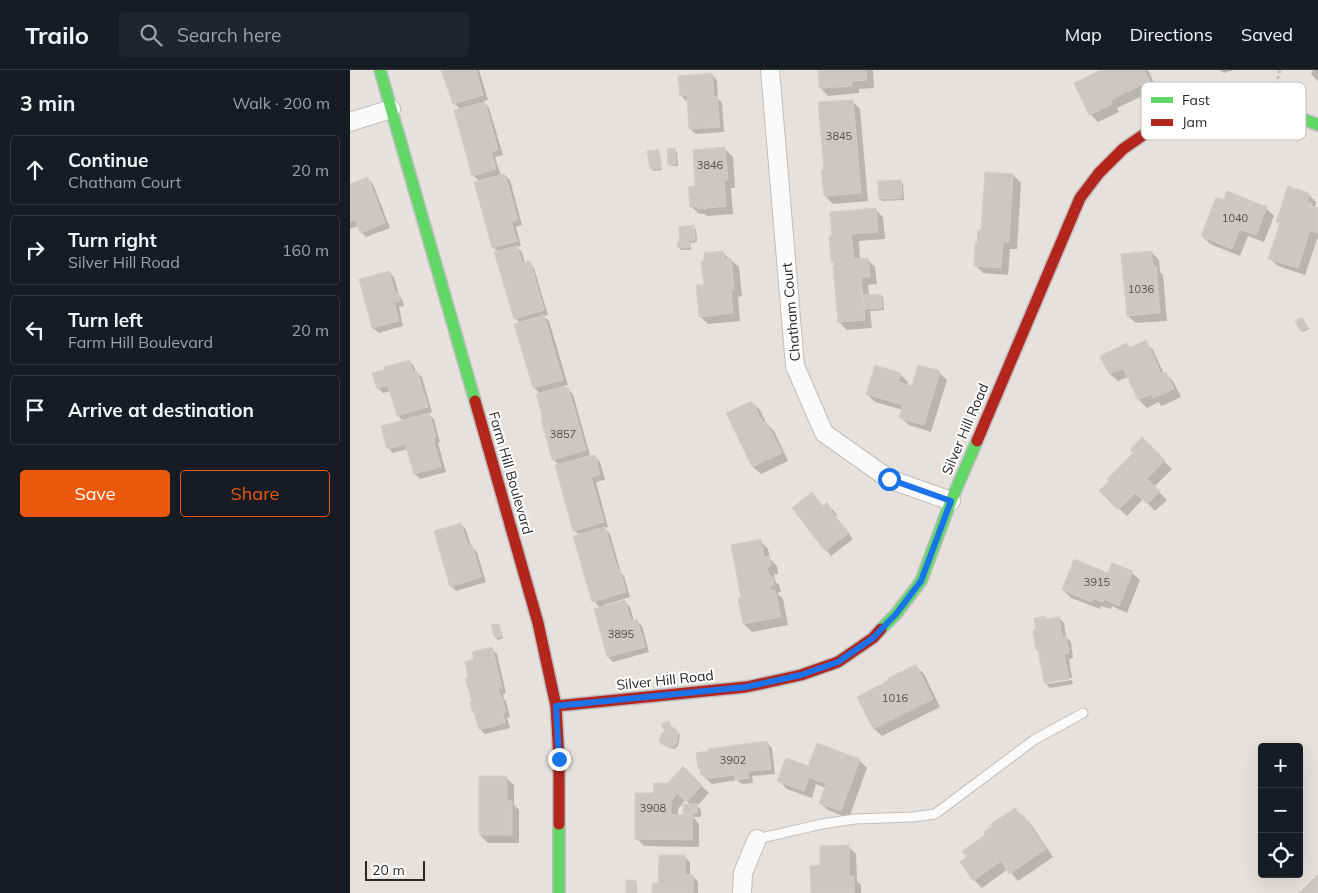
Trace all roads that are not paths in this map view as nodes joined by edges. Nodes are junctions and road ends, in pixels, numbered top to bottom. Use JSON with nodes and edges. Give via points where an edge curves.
{"nodes":[{"id":1,"x":380,"y":70,"type":"edge"},
{"id":2,"x":770,"y":70,"type":"edge"},
{"id":3,"x":390,"y":110,"type":"junction"},
{"id":4,"x":1306,"y":120,"type":"edge"},
{"id":5,"x":350,"y":122,"type":"edge"},
{"id":6,"x":1318,"y":125,"type":"edge"},
{"id":7,"x":1141,"y":136,"type":"edge"},
{"id":8,"x":951,"y":501,"type":"junction"},
{"id":9,"x":556,"y":706,"type":"junction"},
{"id":10,"x":1083,"y":713,"type":"dead end"},
{"id":11,"x":756,"y":840,"type":"joint"},
{"id":12,"x":559,"y":893,"type":"edge"},
{"id":13,"x":742,"y":893,"type":"edge"}],
"edges":[{"from":1,"to":3,"type":"street","name":"Farm Hill Boulevard"},
{"from":2,"to":8,"type":"street","name":"Chatham Court","via":[[795,366],[824,433],[889,479]]},
{"from":3,"to":5,"type":"street"},
{"from":3,"to":9,"type":"street","name":"Farm Hill Boulevard","via":[[538,623]]},
{"from":4,"to":6,"type":"street","name":"Silver Hill Road"},
{"from":7,"to":8,"type":"street","name":"Silver Hill Road","via":[[1099,173],[1080,198]]},
{"from":8,"to":9,"type":"street","name":"Silver Hill Road","via":[[921,581],[873,638],[838,662],[801,675],[746,687]]},
{"from":9,"to":12,"type":"street","name":"Farm Hill Boulevard"},
{"from":10,"to":11,"type":"lane","via":[[1034,740],[936,814],[854,819]]},
{"from":11,"to":13,"type":"street","via":[[743,873]]}]}
